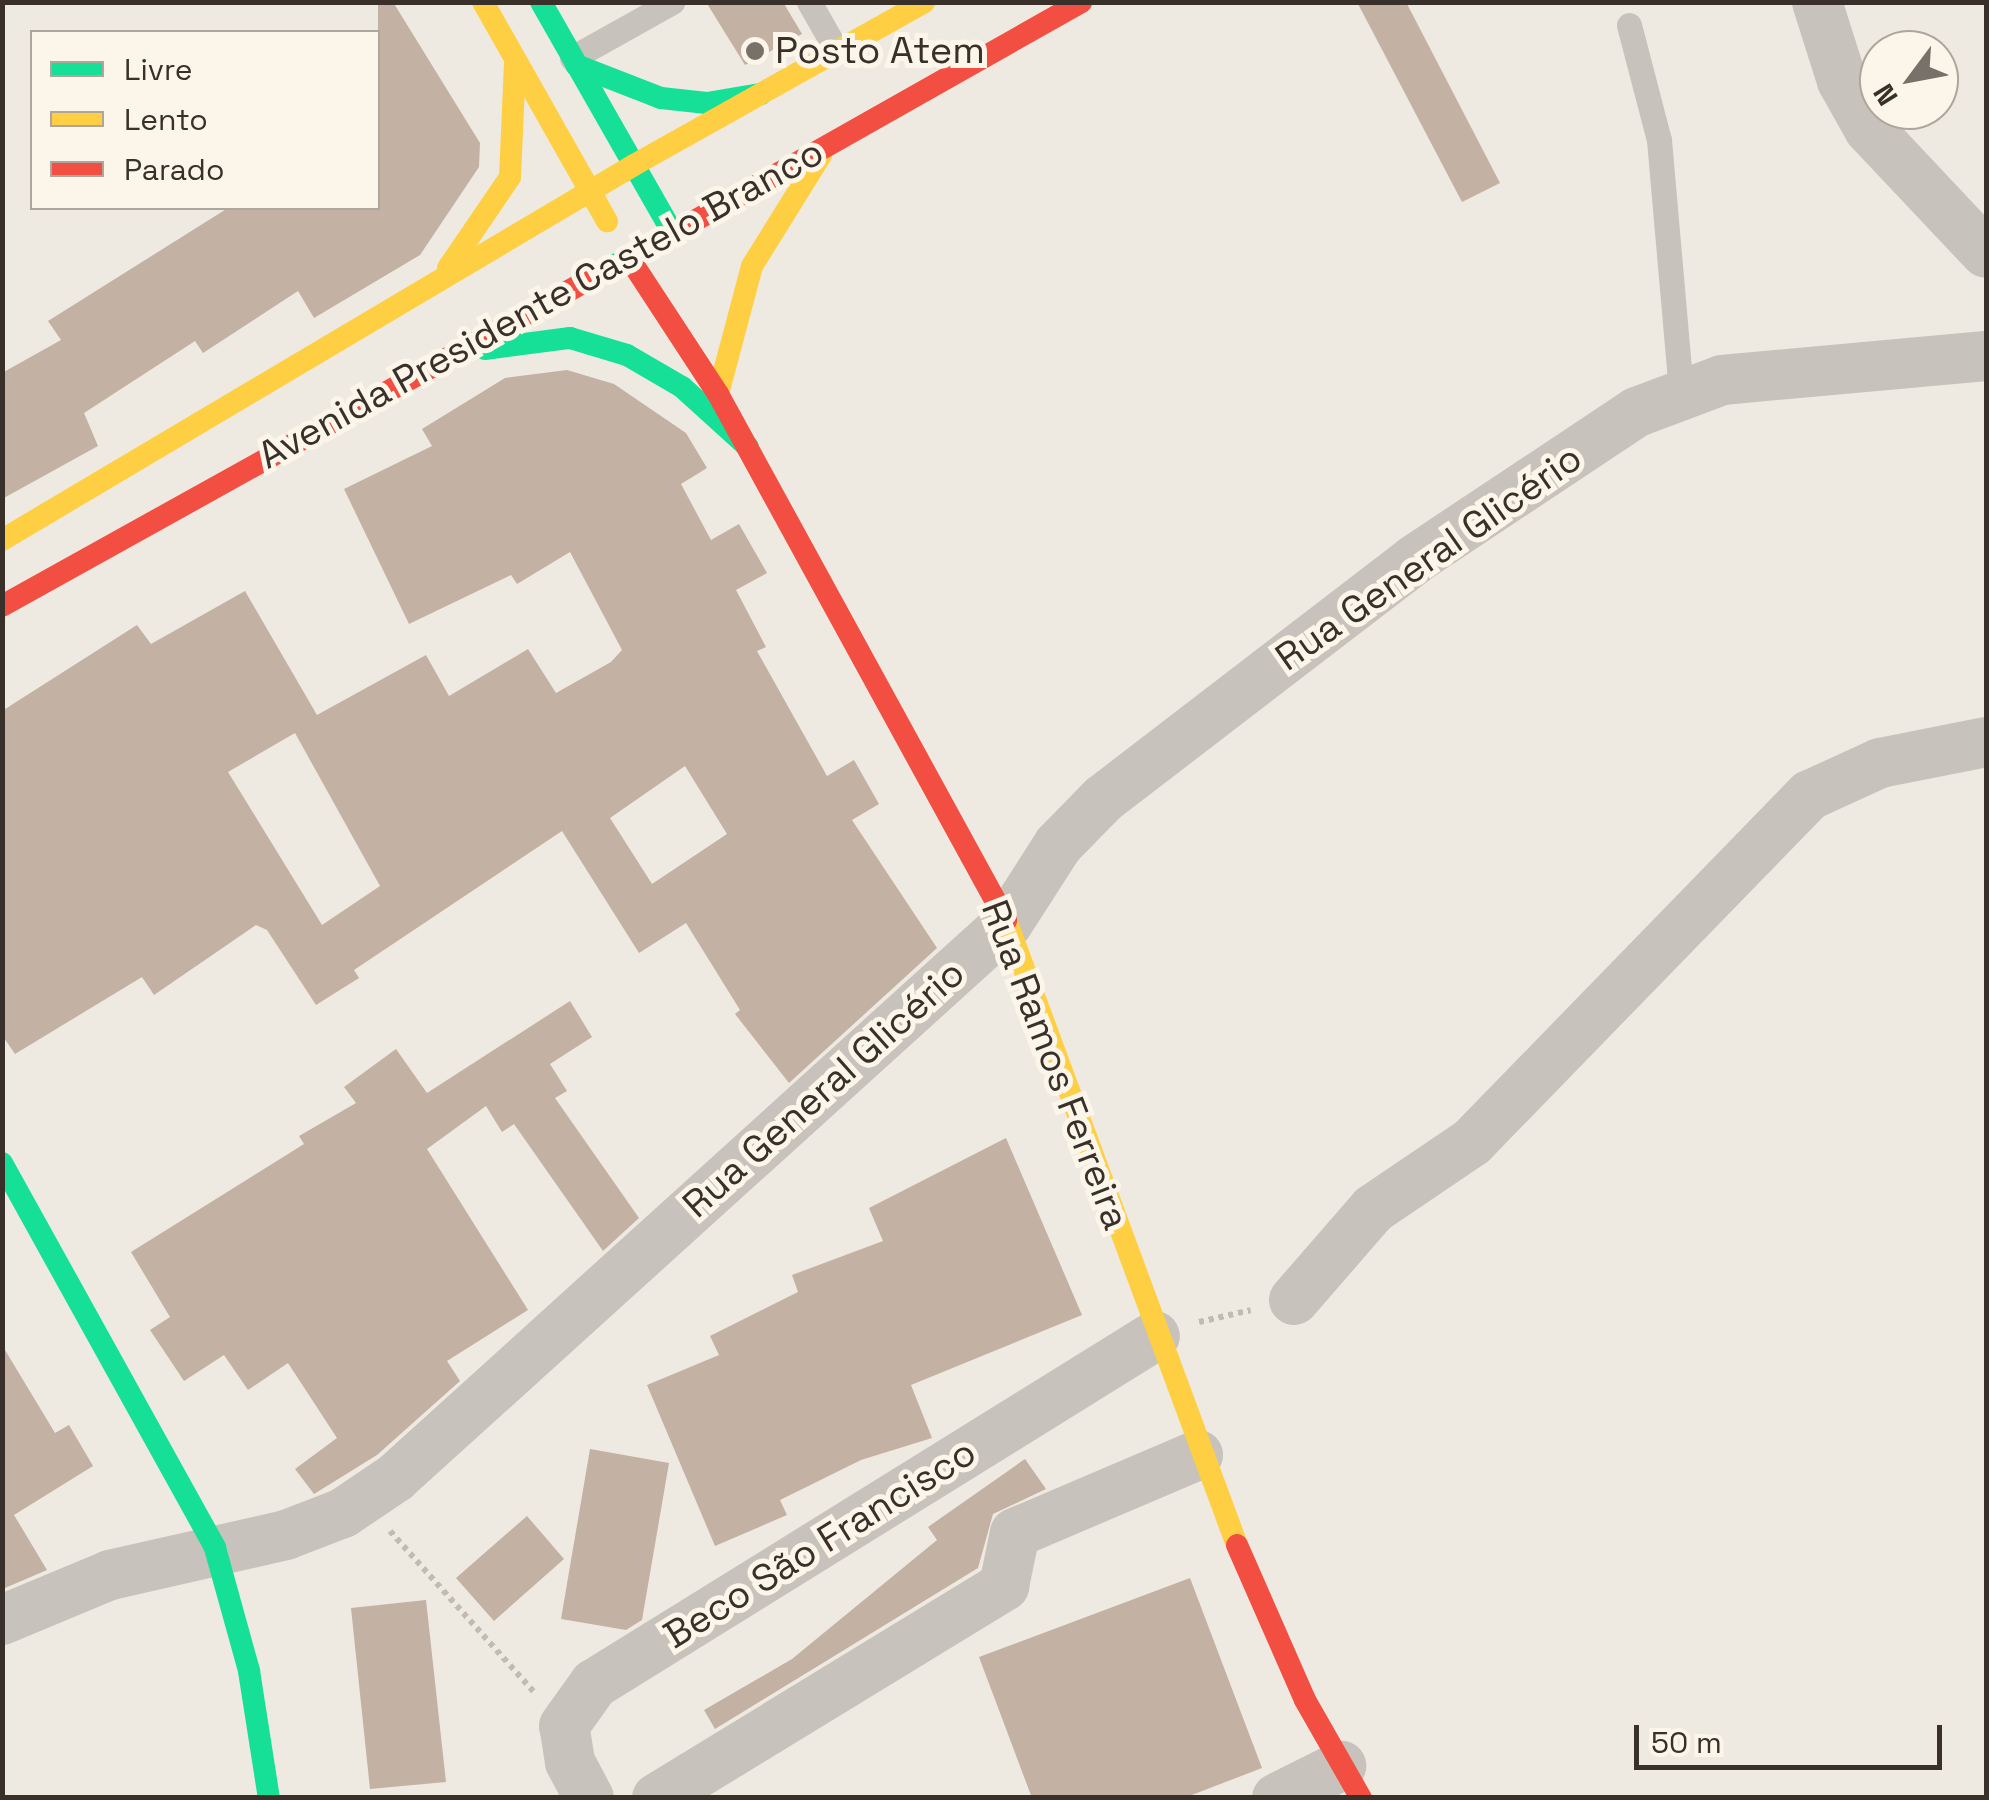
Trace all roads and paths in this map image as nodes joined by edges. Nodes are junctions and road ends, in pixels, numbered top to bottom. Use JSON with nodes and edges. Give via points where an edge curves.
{"nodes":[{"id":1,"x":482,"y":2,"type":"edge"},
{"id":2,"x":541,"y":2,"type":"edge"},
{"id":3,"x":672,"y":2,"type":"edge"},
{"id":4,"x":809,"y":2,"type":"edge"},
{"id":5,"x":924,"y":2,"type":"edge"},
{"id":6,"x":1081,"y":2,"type":"edge"},
{"id":7,"x":1817,"y":2,"type":"edge"},
{"id":8,"x":1629,"y":26,"type":"dead end"},
{"id":9,"x":837,"y":52,"type":"junction"},
{"id":10,"x":515,"y":60,"type":"junction"},
{"id":11,"x":574,"y":62,"type":"junction"},
{"id":12,"x":761,"y":94,"type":"junction"},
{"id":13,"x":831,"y":140,"type":"junction"},
{"id":14,"x":634,"y":165,"type":"junction"},
{"id":15,"x":589,"y":192,"type":"junction"},
{"id":16,"x":673,"y":233,"type":"junction"},
{"id":17,"x":1986,"y":253,"type":"edge"},
{"id":18,"x":629,"y":258,"type":"junction"},
{"id":19,"x":435,"y":286,"type":"junction"},
{"id":20,"x":1986,"y":356,"type":"edge"},
{"id":21,"x":444,"y":359,"type":"junction"},
{"id":22,"x":1681,"y":390,"type":"junction"},
{"id":23,"x":718,"y":394,"type":"junction"},
{"id":24,"x":748,"y":448,"type":"junction"},
{"id":25,"x":133,"y":499,"type":"junction"},
{"id":26,"x":2,"y":540,"type":"edge"},
{"id":27,"x":2,"y":606,"type":"edge"},
{"id":28,"x":1986,"y":742,"type":"edge"},
{"id":29,"x":1008,"y":923,"type":"junction"},
{"id":30,"x":2,"y":1163,"type":"edge"},
{"id":31,"x":1294,"y":1300,"type":"joint"},
{"id":32,"x":1155,"y":1334,"type":"junction"},
{"id":33,"x":1198,"y":1455,"type":"junction"},
{"id":34,"x":362,"y":1501,"type":"junction"},
{"id":35,"x":215,"y":1548,"type":"junction"},
{"id":36,"x":2,"y":1620,"type":"edge"},
{"id":37,"x":564,"y":1726,"type":"junction"},
{"id":38,"x":1351,"y":1782,"type":"edge"},
{"id":39,"x":269,"y":1798,"type":"edge"},
{"id":40,"x":589,"y":1798,"type":"edge"},
{"id":41,"x":657,"y":1798,"type":"edge"},
{"id":42,"x":1277,"y":1798,"type":"edge"}],
"edges":[{"from":1,"to":10,"type":"main road","name":"Rua Ramos Ferreira"},
{"from":2,"to":11,"type":"main road"},
{"from":3,"to":11,"type":"lane"},
{"from":4,"to":9,"type":"lane"},
{"from":5,"to":9,"type":"main road","name":"Avenida Presidente Castelo Branco"},
{"from":6,"to":13,"type":"main road","name":"Avenida Presidente Castelo Branco"},
{"from":7,"to":17,"type":"street","via":[[1842,81],[1869,128]]},
{"from":8,"to":22,"type":"lane","via":[[1658,140]]},
{"from":9,"to":12,"type":"main road","name":"Avenida Presidente Castelo Branco"},
{"from":10,"to":15,"type":"main road","name":"Rua Ramos Ferreira"},
{"from":10,"to":19,"type":"main road","via":[[510,177]]},
{"from":11,"to":12,"type":"main road","via":[[661,98],[707,103]]},
{"from":11,"to":14,"type":"main road"},
{"from":12,"to":14,"type":"main road","name":"Avenida Presidente Castelo Branco"},
{"from":13,"to":16,"type":"main road","name":"Avenida Presidente Castelo Branco"},
{"from":13,"to":23,"type":"main road","via":[[752,266]]},
{"from":14,"to":15,"type":"main road","name":"Avenida Presidente Castelo Branco"},
{"from":14,"to":16,"type":"main road"},
{"from":15,"to":18,"type":"main road","name":"Rua Ramos Ferreira"},
{"from":15,"to":19,"type":"main road","name":"Avenida Presidente Castelo Branco"},
{"from":16,"to":18,"type":"main road","name":"Avenida Presidente Castelo Branco"},
{"from":18,"to":21,"type":"main road","name":"Avenida Presidente Castelo Branco"},
{"from":18,"to":23,"type":"main road","name":"Rua Ramos Ferreira"},
{"from":19,"to":25,"type":"main road","name":"Avenida Presidente Castelo Branco"},
{"from":20,"to":22,"type":"street","name":"Rua General Glicério"},
{"from":21,"to":24,"type":"main road","via":[[570,338],[615,351],[682,387]]},
{"from":21,"to":25,"type":"main road","name":"Avenida Presidente Castelo Branco"},
{"from":22,"to":29,"type":"street","name":"Rua General Glicério","via":[[1414,560],[1104,800],[1058,845]]},
{"from":23,"to":24,"type":"main road","name":"Rua Ramos Ferreira"},
{"from":24,"to":29,"type":"main road","name":"Rua Ramos Ferreira"},
{"from":25,"to":26,"type":"main road","name":"Avenida Presidente Castelo Branco"},
{"from":25,"to":27,"type":"main road","name":"Avenida Presidente Castelo Branco"},
{"from":28,"to":31,"type":"street","via":[[1880,763],[1810,795],[1472,1142],[1373,1209]]},
{"from":29,"to":32,"type":"main road","name":"Rua Ramos Ferreira"},
{"from":29,"to":34,"type":"street","name":"Rua General Glicério"},
{"from":30,"to":35,"type":"main road"},
{"from":31,"to":32,"type":"path"},
{"from":32,"to":33,"type":"main road","name":"Rua Ramos Ferreira"},
{"from":32,"to":37,"type":"street","name":"Beco São Francisco","via":[[594,1684]]},
{"from":33,"to":38,"type":"main road","name":"Rua Ramos Ferreira"},
{"from":33,"to":41,"type":"street","via":[[1015,1532],[1004,1586]]},
{"from":34,"to":35,"type":"street","name":"Rua General Glicério","via":[[286,1535]]},
{"from":34,"to":37,"type":"path"},
{"from":35,"to":36,"type":"street","name":"Rua General Glicério","via":[[110,1574]]},
{"from":35,"to":39,"type":"main road","via":[[250,1671]]},
{"from":37,"to":40,"type":"street","via":[[570,1762]]},
{"from":38,"to":42,"type":"street"}]}
